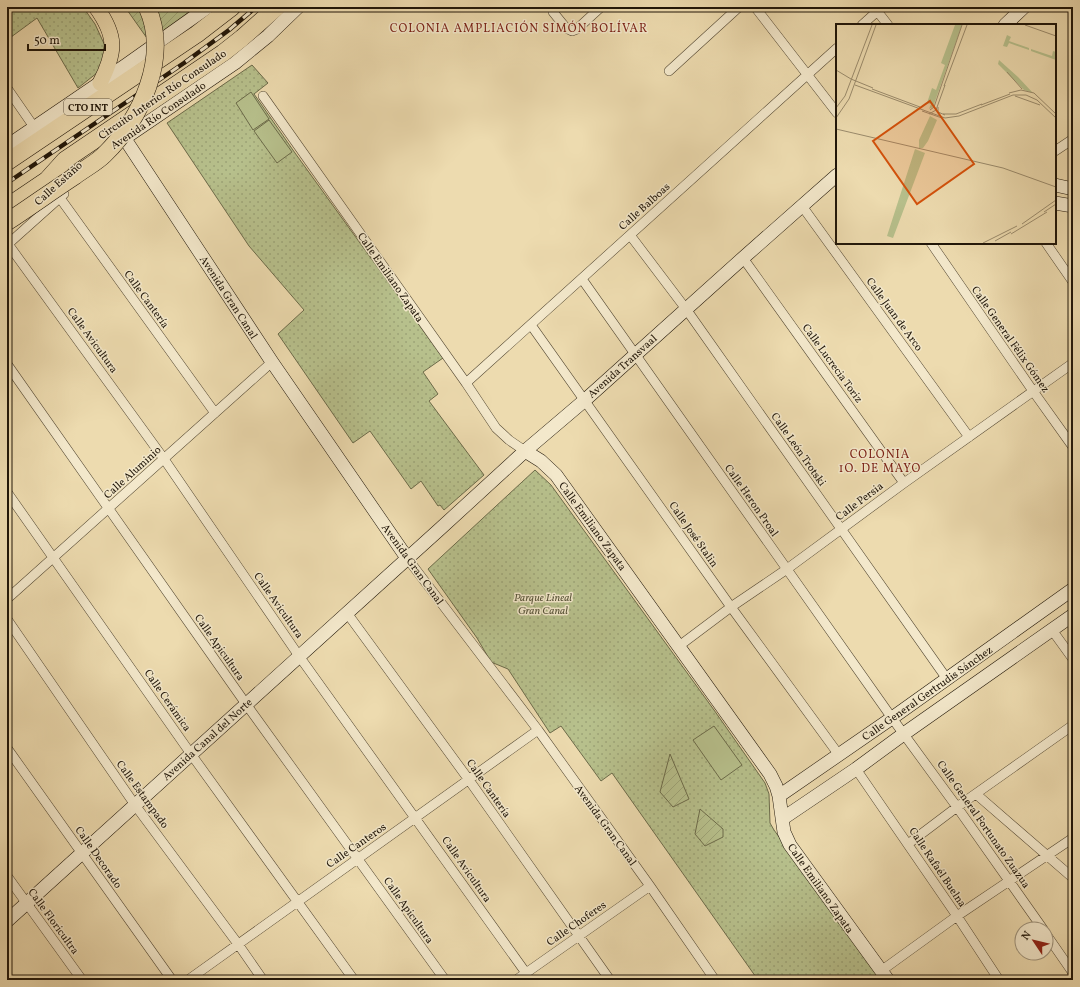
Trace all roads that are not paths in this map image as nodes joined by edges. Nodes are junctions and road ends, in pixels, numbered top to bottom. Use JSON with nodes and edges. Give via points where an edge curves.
{"nodes":[{"id":1,"x":96,"y":7,"type":"edge"},
{"id":2,"x":147,"y":7,"type":"edge"},
{"id":3,"x":208,"y":7,"type":"edge"},
{"id":4,"x":232,"y":7,"type":"edge"},
{"id":5,"x":277,"y":7,"type":"edge"},
{"id":6,"x":298,"y":7,"type":"edge"},
{"id":7,"x":601,"y":7,"type":"edge"},
{"id":8,"x":739,"y":7,"type":"edge"},
{"id":9,"x":755,"y":7,"type":"edge"},
{"id":10,"x":1024,"y":7,"type":"edge"},
{"id":11,"x":878,"y":8,"type":"edge"},
{"id":12,"x":552,"y":12,"type":"dead end"},
{"id":13,"x":863,"y":24,"type":"edge"},
{"id":14,"x":887,"y":24,"type":"edge"},
{"id":15,"x":1006,"y":24,"type":"edge"},
{"id":16,"x":170,"y":44,"type":"junction"},
{"id":17,"x":836,"y":49,"type":"edge"},
{"id":18,"x":130,"y":71,"type":"junction"},
{"id":19,"x":669,"y":71,"type":"dead end"},
{"id":20,"x":807,"y":75,"type":"junction"},
{"id":21,"x":196,"y":81,"type":"junction"},
{"id":22,"x":100,"y":83,"type":"junction"},
{"id":23,"x":7,"y":88,"type":"edge"},
{"id":24,"x":263,"y":96,"type":"dead end"},
{"id":25,"x":10,"y":98,"type":"edge"},
{"id":26,"x":156,"y":108,"type":"junction"},
{"id":27,"x":836,"y":113,"type":"edge"},
{"id":28,"x":34,"y":127,"type":"junction"},
{"id":29,"x":124,"y":139,"type":"junction"},
{"id":30,"x":1073,"y":139,"type":"edge"},
{"id":31,"x":7,"y":146,"type":"edge"},
{"id":32,"x":1056,"y":150,"type":"edge"},
{"id":33,"x":7,"y":162,"type":"edge"},
{"id":34,"x":836,"y":176,"type":"edge"},
{"id":35,"x":47,"y":180,"type":"junction"},
{"id":36,"x":1056,"y":186,"type":"edge"},
{"id":37,"x":1073,"y":189,"type":"edge"},
{"id":38,"x":60,"y":198,"type":"junction"},
{"id":39,"x":1056,"y":203,"type":"edge"},
{"id":40,"x":802,"y":206,"type":"junction"},
{"id":41,"x":1073,"y":206,"type":"edge"},
{"id":42,"x":7,"y":207,"type":"edge"},
{"id":43,"x":7,"y":222,"type":"edge"},
{"id":44,"x":630,"y":235,"type":"junction"},
{"id":45,"x":8,"y":244,"type":"edge"},
{"id":46,"x":932,"y":244,"type":"edge"},
{"id":47,"x":1047,"y":244,"type":"edge"},
{"id":48,"x":743,"y":258,"type":"junction"},
{"id":49,"x":582,"y":279,"type":"junction"},
{"id":50,"x":1073,"y":282,"type":"edge"},
{"id":51,"x":686,"y":309,"type":"junction"},
{"id":52,"x":531,"y":325,"type":"junction"},
{"id":53,"x":635,"y":355,"type":"junction"},
{"id":54,"x":272,"y":362,"type":"junction"},
{"id":55,"x":1073,"y":363,"type":"edge"},
{"id":56,"x":7,"y":364,"type":"edge"},
{"id":57,"x":466,"y":383,"type":"junction"},
{"id":58,"x":1033,"y":391,"type":"junction"},
{"id":59,"x":585,"y":400,"type":"junction"},
{"id":60,"x":215,"y":413,"type":"junction"},
{"id":61,"x":969,"y":437,"type":"junction"},
{"id":62,"x":1073,"y":447,"type":"edge"},
{"id":63,"x":525,"y":451,"type":"junction"},
{"id":64,"x":164,"y":459,"type":"junction"},
{"id":65,"x":904,"y":483,"type":"junction"},
{"id":66,"x":7,"y":492,"type":"edge"},
{"id":67,"x":108,"y":509,"type":"junction"},
{"id":68,"x":842,"y":529,"type":"junction"},
{"id":69,"x":53,"y":558,"type":"junction"},
{"id":70,"x":408,"y":558,"type":"junction"},
{"id":71,"x":787,"y":569,"type":"junction"},
{"id":72,"x":1073,"y":589,"type":"edge"},
{"id":73,"x":7,"y":600,"type":"edge"},
{"id":74,"x":731,"y":607,"type":"junction"},
{"id":75,"x":347,"y":613,"type":"junction"},
{"id":76,"x":1073,"y":615,"type":"edge"},
{"id":77,"x":7,"y":619,"type":"edge"},
{"id":78,"x":1052,"y":630,"type":"junction"},
{"id":79,"x":680,"y":646,"type":"junction"},
{"id":80,"x":300,"y":656,"type":"junction"},
{"id":81,"x":1073,"y":659,"type":"edge"},
{"id":82,"x":947,"y":679,"type":"junction"},
{"id":83,"x":246,"y":704,"type":"junction"},
{"id":84,"x":892,"y":718,"type":"junction"},
{"id":85,"x":1073,"y":725,"type":"edge"},
{"id":86,"x":538,"y":730,"type":"junction"},
{"id":87,"x":904,"y":733,"type":"junction"},
{"id":88,"x":7,"y":748,"type":"edge"},
{"id":89,"x":191,"y":754,"type":"junction"},
{"id":90,"x":839,"y":755,"type":"junction"},
{"id":91,"x":856,"y":769,"type":"junction"},
{"id":92,"x":469,"y":780,"type":"junction"},
{"id":93,"x":976,"y":794,"type":"junction"},
{"id":94,"x":779,"y":796,"type":"junction"},
{"id":95,"x":135,"y":805,"type":"junction"},
{"id":96,"x":957,"y":807,"type":"junction"},
{"id":97,"x":416,"y":818,"type":"junction"},
{"id":98,"x":782,"y":819,"type":"junction"},
{"id":99,"x":1073,"y":838,"type":"edge"},
{"id":100,"x":908,"y":844,"type":"junction"},
{"id":101,"x":81,"y":853,"type":"junction"},
{"id":102,"x":1047,"y":856,"type":"junction"},
{"id":103,"x":358,"y":858,"type":"junction"},
{"id":104,"x":7,"y":876,"type":"edge"},
{"id":105,"x":1073,"y":878,"type":"edge"},
{"id":106,"x":1010,"y":881,"type":"junction"},
{"id":107,"x":650,"y":886,"type":"junction"},
{"id":108,"x":298,"y":901,"type":"junction"},
{"id":109,"x":26,"y":903,"type":"junction"},
{"id":110,"x":957,"y":916,"type":"junction"},
{"id":111,"x":7,"y":921,"type":"edge"},
{"id":112,"x":1038,"y":921,"type":"edge"},
{"id":113,"x":578,"y":936,"type":"junction"},
{"id":114,"x":238,"y":944,"type":"junction"},
{"id":115,"x":1054,"y":946,"type":"edge"},
{"id":116,"x":1073,"y":973,"type":"edge"},
{"id":117,"x":884,"y":975,"type":"edge"},
{"id":118,"x":529,"y":976,"type":"edge"},
{"id":119,"x":82,"y":980,"type":"edge"},
{"id":120,"x":172,"y":980,"type":"edge"},
{"id":121,"x":188,"y":980,"type":"edge"},
{"id":122,"x":263,"y":980,"type":"edge"},
{"id":123,"x":354,"y":980,"type":"edge"},
{"id":124,"x":445,"y":980,"type":"edge"},
{"id":125,"x":516,"y":980,"type":"edge"},
{"id":126,"x":610,"y":980,"type":"edge"},
{"id":127,"x":715,"y":980,"type":"edge"},
{"id":128,"x":998,"y":980,"type":"edge"}],
"edges":[{"from":1,"to":22,"type":"main road","via":[[105,21],[112,48],[110,63]]},
{"from":2,"to":43,"type":"highway","bridge":true,"via":[[153,21],[156,52],[150,79],[136,115],[104,156]]},
{"from":3,"to":16,"type":"street","number":"CTO INT"},
{"from":4,"to":16,"type":"highway","number":"CTO INT","via":[[197,34]]},
{"from":5,"to":21,"type":"highway","name":"Circuito Interior Río Consulado","number":"CTO INT"},
{"from":6,"to":21,"type":"street","name":"Avenida Río Consulado","number":"CTO INT","via":[[254,48]]},
{"from":7,"to":12,"type":"street","via":[[572,31]]},
{"from":8,"to":19,"type":"street"},
{"from":9,"to":20,"type":"street"},
{"from":10,"to":15,"type":"street"},
{"from":11,"to":13,"type":"street"},
{"from":11,"to":14,"type":"street"},
{"from":16,"to":18,"type":"highway","number":"CTO INT"},
{"from":17,"to":20,"type":"street","name":"Calle Balboas"},
{"from":18,"to":22,"type":"street","number":"CTO INT"},
{"from":18,"to":33,"type":"highway","number":"CTO INT"},
{"from":20,"to":27,"type":"street"},
{"from":20,"to":44,"type":"street","name":"Calle Balboas"},
{"from":21,"to":26,"type":"highway","name":"Circuito Interior Río Consulado","number":"CTO INT"},
{"from":22,"to":28,"type":"street","number":"CTO INT"},
{"from":23,"to":25,"type":"street"},
{"from":24,"to":57,"type":"street","name":"Calle Emiliano Zapata"},
{"from":25,"to":28,"type":"street"},
{"from":26,"to":29,"type":"street","name":"Avenida Río Consulado","number":"CTO INT"},
{"from":26,"to":35,"type":"highway","name":"Circuito Interior Río Consulado","number":"CTO INT","via":[[65,160]]},
{"from":28,"to":31,"type":"street","number":"CTO INT"},
{"from":29,"to":35,"type":"street","name":"Avenida Río Consulado","number":"CTO INT","via":[[74,172]]},
{"from":29,"to":38,"type":"street","name":"Calle Estaño"},
{"from":29,"to":54,"type":"street","name":"Avenida Gran Canal"},
{"from":30,"to":32,"type":"street"},
{"from":34,"to":40,"type":"street","name":"Avenida Transvaal"},
{"from":35,"to":42,"type":"highway","name":"Avenida Río Consulado","number":"CTO INT"},
{"from":36,"to":37,"type":"street"},
{"from":38,"to":45,"type":"street","name":"Calle Estaño"},
{"from":38,"to":60,"type":"street","name":"Calle Cantería"},
{"from":39,"to":41,"type":"street"},
{"from":40,"to":48,"type":"street","name":"Avenida Transvaal"},
{"from":40,"to":61,"type":"street","name":"Calle Juan de Arco"},
{"from":44,"to":49,"type":"street","name":"Calle Balboas"},
{"from":44,"to":51,"type":"street","name":"Calle León Trotski"},
{"from":45,"to":64,"type":"street","name":"Calle Avicultura"},
{"from":46,"to":58,"type":"street","name":"Calle General Félix Gómez"},
{"from":47,"to":50,"type":"street"},
{"from":48,"to":51,"type":"street","name":"Avenida Transvaal"},
{"from":48,"to":65,"type":"street","name":"Calle Lucrecia Toriz"},
{"from":49,"to":52,"type":"street","name":"Calle Balboas"},
{"from":49,"to":53,"type":"street","name":"Calle Heron Proal"},
{"from":51,"to":53,"type":"street","name":"Avenida Transvaal"},
{"from":51,"to":68,"type":"street","name":"Calle León Trotski"},
{"from":52,"to":57,"type":"street","name":"Calle Balboas"},
{"from":52,"to":59,"type":"street","name":"Calle José Stalin"},
{"from":53,"to":59,"type":"street","name":"Avenida Transvaal"},
{"from":53,"to":71,"type":"street","name":"Calle Heron Proal"},
{"from":54,"to":60,"type":"street","name":"Calle Aluminio"},
{"from":54,"to":70,"type":"street","name":"Avenida Gran Canal"},
{"from":55,"to":58,"type":"street","name":"Calle Persia"},
{"from":56,"to":67,"type":"street","name":"Calle Apicultura"},
{"from":57,"to":63,"type":"street","name":"Calle Emiliano Zapata","via":[[496,428]]},
{"from":58,"to":61,"type":"street","name":"Calle Persia"},
{"from":58,"to":62,"type":"street","name":"Calle General Félix Gómez"},
{"from":59,"to":63,"type":"street","name":"Avenida Transvaal"},
{"from":59,"to":74,"type":"street","name":"Calle José Stalin"},
{"from":60,"to":64,"type":"street","name":"Calle Aluminio"},
{"from":61,"to":65,"type":"street","name":"Calle Persia"},
{"from":63,"to":70,"type":"street","name":"Avenida Transvaal"},
{"from":63,"to":79,"type":"street","name":"Calle Emiliano Zapata","via":[[556,475]]},
{"from":64,"to":67,"type":"street","name":"Calle Aluminio"},
{"from":64,"to":80,"type":"street","name":"Calle Avicultura"},
{"from":65,"to":68,"type":"street","name":"Calle Persia"},
{"from":66,"to":69,"type":"street","name":"Calle Cerámica"},
{"from":67,"to":69,"type":"street","name":"Calle Aluminio"},
{"from":67,"to":83,"type":"street","name":"Calle Apicultura"},
{"from":68,"to":71,"type":"street","name":"Calle Persia"},
{"from":68,"to":82,"type":"street","name":"Calle León Trotski"},
{"from":69,"to":73,"type":"street","name":"Calle Aluminio"},
{"from":69,"to":89,"type":"street","name":"Calle Cerámica"},
{"from":70,"to":75,"type":"street","name":"Avenida Canal del Norte"},
{"from":70,"to":86,"type":"street","name":"Avenida Gran Canal"},
{"from":71,"to":74,"type":"street","name":"Calle Persia"},
{"from":71,"to":84,"type":"street","name":"Calle Heron Proal"},
{"from":72,"to":82,"type":"street","name":"Calle General Gertrudis Sánchez"},
{"from":74,"to":79,"type":"street","name":"Calle Persia"},
{"from":74,"to":90,"type":"street","name":"Calle José Stalin"},
{"from":75,"to":80,"type":"street","name":"Avenida Canal del Norte"},
{"from":75,"to":92,"type":"street","name":"Calle Cantería"},
{"from":76,"to":78,"type":"street","name":"Calle General Gertrudis Sánchez"},
{"from":77,"to":95,"type":"street","name":"Calle Estampado"},
{"from":78,"to":81,"type":"street"},
{"from":78,"to":87,"type":"street","name":"Calle General Gertrudis Sánchez"},
{"from":79,"to":94,"type":"street","name":"Calle Emiliano Zapata","via":[[770,774]]},
{"from":80,"to":83,"type":"street","name":"Avenida Canal del Norte"},
{"from":80,"to":97,"type":"street","name":"Calle Avicultura"},
{"from":82,"to":84,"type":"street","name":"Calle General Gertrudis Sánchez"},
{"from":83,"to":89,"type":"street","name":"Avenida Canal del Norte"},
{"from":83,"to":103,"type":"street","name":"Calle Apicultura"},
{"from":84,"to":87,"type":"street","name":"Calle Heron Proal"},
{"from":84,"to":90,"type":"street","name":"Calle General Gertrudis Sánchez"},
{"from":85,"to":93,"type":"street"},
{"from":86,"to":92,"type":"street","name":"Calle Canteros"},
{"from":86,"to":107,"type":"street","name":"Avenida Gran Canal"},
{"from":87,"to":91,"type":"street","name":"Calle General Gertrudis Sánchez"},
{"from":87,"to":96,"type":"street","name":"Calle General Fortunato Zuazua"},
{"from":88,"to":101,"type":"street","name":"Calle Decorado"},
{"from":89,"to":95,"type":"street","name":"Avenida Canal del Norte"},
{"from":89,"to":108,"type":"street","name":"Calle Cerámica"},
{"from":90,"to":94,"type":"street","name":"Calle General Gertrudis Sánchez"},
{"from":91,"to":98,"type":"street","name":"Calle General Gertrudis Sánchez"},
{"from":91,"to":100,"type":"street","name":"Calle Rafaél Buelna"},
{"from":92,"to":97,"type":"street","name":"Calle Canteros"},
{"from":92,"to":113,"type":"street","name":"Calle Cantería"},
{"from":93,"to":96,"type":"street"},
{"from":93,"to":102,"type":"street"},
{"from":94,"to":98,"type":"street","name":"Calle Emiliano Zapata"},
{"from":95,"to":101,"type":"street","name":"Avenida Canal del Norte"},
{"from":95,"to":114,"type":"street","name":"Calle Estampado"},
{"from":96,"to":100,"type":"street"},
{"from":96,"to":106,"type":"street","name":"Calle General Fortunato Zuazua"},
{"from":97,"to":103,"type":"street","name":"Calle Canteros"},
{"from":97,"to":118,"type":"street","name":"Calle Avicultura"},
{"from":98,"to":117,"type":"street","name":"Calle Emiliano Zapata","via":[[790,845]]},
{"from":99,"to":102,"type":"street"},
{"from":100,"to":110,"type":"street","name":"Calle Rafaél Buelna"},
{"from":101,"to":109,"type":"street","name":"Avenida Canal del Norte"},
{"from":101,"to":120,"type":"street","name":"Calle Decorado"},
{"from":102,"to":105,"type":"street"},
{"from":102,"to":106,"type":"street"},
{"from":103,"to":108,"type":"street","name":"Calle Canteros"},
{"from":103,"to":124,"type":"street","name":"Calle Apicultura"},
{"from":104,"to":109,"type":"street","name":"Calle Floricultra"},
{"from":106,"to":110,"type":"street"},
{"from":106,"to":112,"type":"street","name":"Calle General Fortunato Zuazua"},
{"from":107,"to":113,"type":"street","name":"Calle Choferes"},
{"from":107,"to":127,"type":"street","name":"Avenida Gran Canal"},
{"from":108,"to":114,"type":"street","name":"Calle Canteros"},
{"from":108,"to":123,"type":"street","name":"Calle Cerámica"},
{"from":109,"to":111,"type":"street","name":"Avenida Canal del Norte"},
{"from":109,"to":119,"type":"street","name":"Calle Floricultra"},
{"from":110,"to":117,"type":"street"},
{"from":110,"to":128,"type":"street","name":"Calle Rafaél Buelna"},
{"from":113,"to":118,"type":"street","name":"Calle Choferes"},
{"from":113,"to":126,"type":"street","name":"Calle Cantería"},
{"from":114,"to":121,"type":"street","name":"Calle Canteros"},
{"from":114,"to":122,"type":"street","name":"Calle Estampado"},
{"from":115,"to":116,"type":"street"},
{"from":118,"to":125,"type":"street","name":"Calle Choferes"}]}
